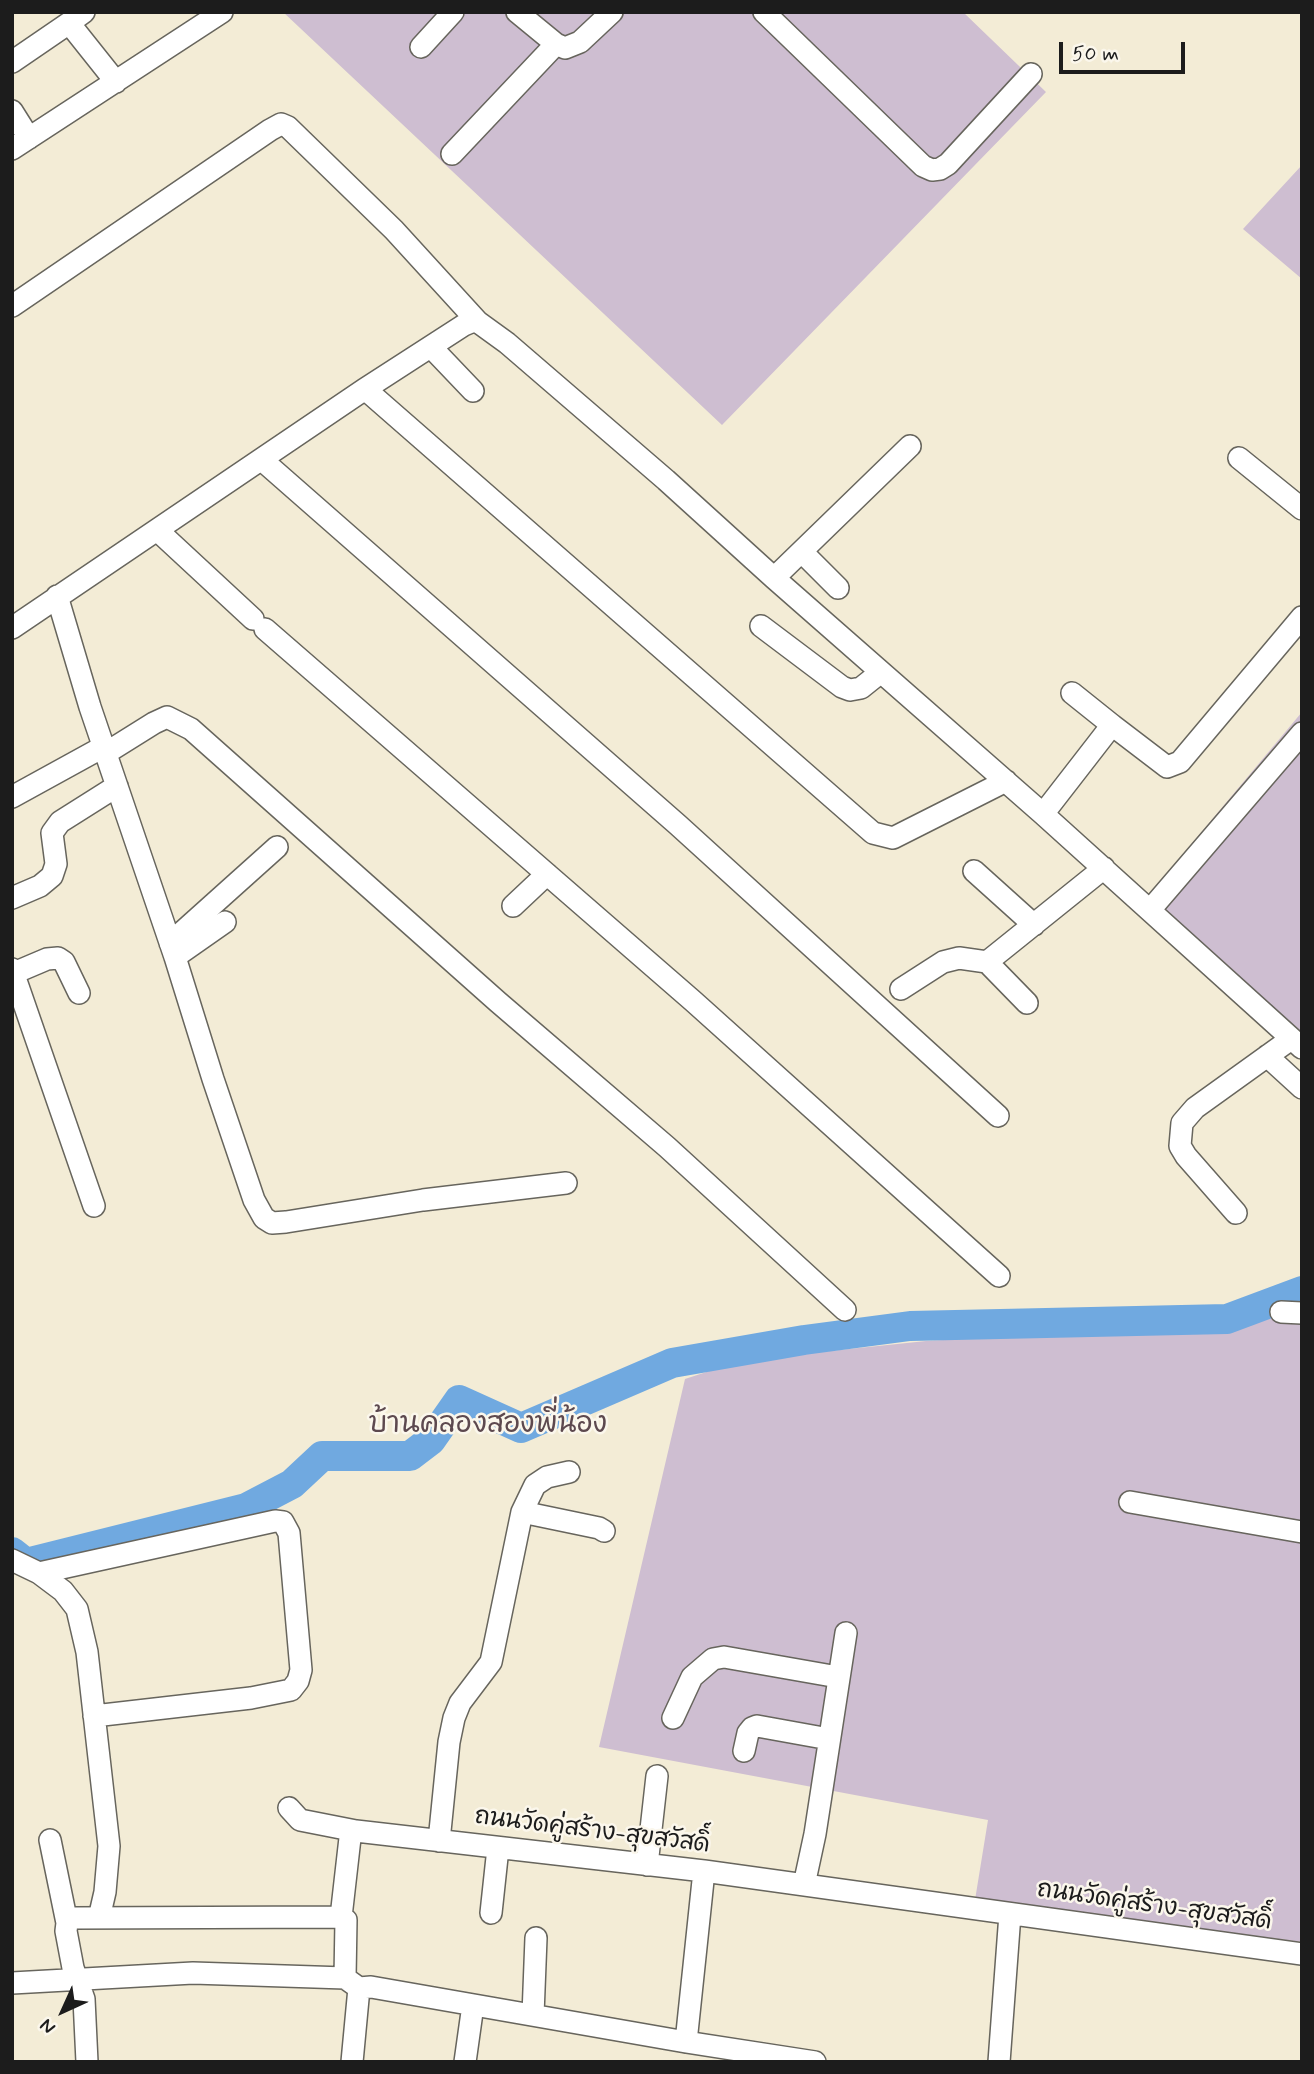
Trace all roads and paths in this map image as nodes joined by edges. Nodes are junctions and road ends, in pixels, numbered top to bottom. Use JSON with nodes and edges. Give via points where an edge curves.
{"nodes":[{"id":1,"x":222,"y":12,"type":"edge"},
{"id":2,"x":453,"y":12,"type":"edge"},
{"id":3,"x":517,"y":12,"type":"edge"},
{"id":4,"x":612,"y":12,"type":"edge"},
{"id":5,"x":764,"y":12,"type":"edge"},
{"id":6,"x":76,"y":18,"type":"edge"},
{"id":7,"x":556,"y":44,"type":"junction"},
{"id":8,"x":421,"y":47,"type":"dead end"},
{"id":9,"x":12,"y":62,"type":"edge"},
{"id":10,"x":1031,"y":74,"type":"dead end"},
{"id":11,"x":116,"y":82,"type":"junction"},
{"id":12,"x":12,"y":111,"type":"edge"},
{"id":13,"x":21,"y":143,"type":"edge"},
{"id":14,"x":452,"y":154,"type":"dead end"},
{"id":15,"x":12,"y":306,"type":"edge"},
{"id":16,"x":478,"y":322,"type":"junction"},
{"id":17,"x":431,"y":347,"type":"junction"},
{"id":18,"x":365,"y":389,"type":"junction"},
{"id":19,"x":473,"y":391,"type":"dead end"},
{"id":20,"x":910,"y":446,"type":"dead end"},
{"id":21,"x":1239,"y":458,"type":"dead end"},
{"id":22,"x":262,"y":460,"type":"junction"},
{"id":23,"x":1302,"y":509,"type":"edge"},
{"id":24,"x":157,"y":530,"type":"junction"},
{"id":25,"x":802,"y":552,"type":"junction"},
{"id":26,"x":774,"y":579,"type":"junction"},
{"id":27,"x":838,"y":588,"type":"dead end"},
{"id":28,"x":57,"y":596,"type":"junction"},
{"id":29,"x":1302,"y":617,"type":"edge"},
{"id":30,"x":761,"y":626,"type":"dead end"},
{"id":31,"x":12,"y":628,"type":"edge"},
{"id":32,"x":881,"y":672,"type":"junction"},
{"id":33,"x":1072,"y":693,"type":"dead end"},
{"id":34,"x":1112,"y":725,"type":"junction"},
{"id":35,"x":1302,"y":733,"type":"edge"},
{"id":36,"x":104,"y":750,"type":"junction"},
{"id":37,"x":1006,"y":781,"type":"junction"},
{"id":38,"x":117,"y":786,"type":"junction"},
{"id":39,"x":12,"y":797,"type":"edge"},
{"id":40,"x":1043,"y":814,"type":"junction"},
{"id":41,"x":277,"y":847,"type":"dead end"},
{"id":42,"x":1104,"y":868,"type":"junction"},
{"id":43,"x":974,"y":871,"type":"dead end"},
{"id":44,"x":547,"y":874,"type":"junction"},
{"id":45,"x":12,"y":898,"type":"edge"},
{"id":46,"x":513,"y":906,"type":"dead end"},
{"id":47,"x":1150,"y":910,"type":"junction"},
{"id":48,"x":225,"y":922,"type":"dead end"},
{"id":49,"x":1034,"y":925,"type":"junction"},
{"id":50,"x":172,"y":950,"type":"junction"},
{"id":51,"x":987,"y":962,"type":"junction"},
{"id":52,"x":13,"y":971,"type":"edge"},
{"id":53,"x":901,"y":989,"type":"dead end"},
{"id":54,"x":79,"y":993,"type":"dead end"},
{"id":55,"x":1027,"y":1003,"type":"dead end"},
{"id":56,"x":1297,"y":1043,"type":"edge"},
{"id":57,"x":1268,"y":1056,"type":"junction"},
{"id":58,"x":1302,"y":1088,"type":"edge"},
{"id":59,"x":998,"y":1116,"type":"dead end"},
{"id":60,"x":566,"y":1183,"type":"dead end"},
{"id":61,"x":94,"y":1206,"type":"dead end"},
{"id":62,"x":1236,"y":1213,"type":"dead end"},
{"id":63,"x":999,"y":1276,"type":"dead end"},
{"id":64,"x":845,"y":1310,"type":"dead end"},
{"id":65,"x":569,"y":1472,"type":"dead end"},
{"id":66,"x":1130,"y":1502,"type":"dead end"},
{"id":67,"x":522,"y":1512,"type":"junction"},
{"id":68,"x":604,"y":1531,"type":"dead end"},
{"id":69,"x":1302,"y":1532,"type":"edge"},
{"id":70,"x":12,"y":1560,"type":"edge"},
{"id":71,"x":39,"y":1573,"type":"junction"},
{"id":72,"x":846,"y":1633,"type":"dead end"},
{"id":73,"x":838,"y":1677,"type":"junction"},
{"id":74,"x":94,"y":1716,"type":"junction"},
{"id":75,"x":673,"y":1718,"type":"dead end"},
{"id":76,"x":829,"y":1739,"type":"junction"},
{"id":77,"x":744,"y":1751,"type":"dead end"},
{"id":78,"x":657,"y":1776,"type":"dead end"},
{"id":79,"x":289,"y":1808,"type":"dead end"},
{"id":80,"x":356,"y":1831,"type":"junction"},
{"id":81,"x":50,"y":1840,"type":"dead end"},
{"id":82,"x":439,"y":1841,"type":"junction"},
{"id":83,"x":498,"y":1848,"type":"junction"},
{"id":84,"x":647,"y":1865,"type":"junction"},
{"id":85,"x":705,"y":1871,"type":"junction"},
{"id":86,"x":804,"y":1885,"type":"junction"},
{"id":87,"x":491,"y":1913,"type":"dead end"},
{"id":88,"x":1010,"y":1914,"type":"junction"},
{"id":89,"x":341,"y":1917,"type":"junction"},
{"id":90,"x":99,"y":1918,"type":"junction"},
{"id":91,"x":67,"y":1923,"type":"junction"},
{"id":92,"x":536,"y":1938,"type":"dead end"},
{"id":93,"x":1302,"y":1954,"type":"edge"},
{"id":94,"x":77,"y":1978,"type":"junction"},
{"id":95,"x":12,"y":1983,"type":"edge"},
{"id":96,"x":352,"y":1983,"type":"junction"},
{"id":97,"x":474,"y":2005,"type":"junction"},
{"id":98,"x":533,"y":2015,"type":"junction"},
{"id":99,"x":685,"y":2042,"type":"junction"},
{"id":100,"x":716,"y":2054,"type":"edge"},
{"id":101,"x":87,"y":2062,"type":"edge"},
{"id":102,"x":352,"y":2062,"type":"edge"},
{"id":103,"x":466,"y":2062,"type":"edge"},
{"id":104,"x":815,"y":2062,"type":"edge"},
{"id":105,"x":999,"y":2062,"type":"edge"}],
"edges":[{"from":1,"to":11,"type":"street"},
{"from":2,"to":8,"type":"street"},
{"from":3,"to":7,"type":"street"},
{"from":4,"to":7,"type":"street","via":[[572,47]]},
{"from":5,"to":10,"type":"street","via":[[932,170],[948,164]]},
{"from":6,"to":9,"type":"street"},
{"from":6,"to":11,"type":"street"},
{"from":7,"to":14,"type":"street"},
{"from":11,"to":13,"type":"street"},
{"from":12,"to":13,"type":"street"},
{"from":15,"to":16,"type":"street","via":[[281,124],[298,134],[394,230]]},
{"from":16,"to":17,"type":"street"},
{"from":16,"to":26,"type":"street","via":[[666,480]]},
{"from":17,"to":18,"type":"street"},
{"from":17,"to":19,"type":"street"},
{"from":18,"to":22,"type":"street"},
{"from":18,"to":37,"type":"street","via":[[873,833],[893,838]]},
{"from":20,"to":25,"type":"street"},
{"from":21,"to":23,"type":"street"},
{"from":22,"to":24,"type":"street"},
{"from":22,"to":59,"type":"street","via":[[678,825]]},
{"from":24,"to":28,"type":"street"},
{"from":24,"to":44,"type":"street"},
{"from":25,"to":26,"type":"street"},
{"from":25,"to":27,"type":"street"},
{"from":26,"to":32,"type":"street"},
{"from":28,"to":31,"type":"street"},
{"from":28,"to":36,"type":"street"},
{"from":29,"to":34,"type":"street","via":[[1174,766],[1167,767]]},
{"from":30,"to":32,"type":"street","via":[[842,687],[861,688]]},
{"from":32,"to":37,"type":"street"},
{"from":33,"to":34,"type":"street"},
{"from":34,"to":40,"type":"street"},
{"from":35,"to":47,"type":"street"},
{"from":36,"to":38,"type":"street"},
{"from":36,"to":39,"type":"street"},
{"from":36,"to":64,"type":"street","via":[[167,717],[191,729],[667,1147]]},
{"from":37,"to":40,"type":"street"},
{"from":38,"to":45,"type":"street","via":[[60,822],[52,833],[56,864],[52,876]]},
{"from":38,"to":50,"type":"street"},
{"from":40,"to":42,"type":"street"},
{"from":41,"to":50,"type":"street"},
{"from":42,"to":47,"type":"street"},
{"from":42,"to":49,"type":"street"},
{"from":43,"to":49,"type":"street"},
{"from":44,"to":46,"type":"street"},
{"from":44,"to":63,"type":"street"},
{"from":47,"to":56,"type":"street"},
{"from":48,"to":50,"type":"street"},
{"from":49,"to":51,"type":"street"},
{"from":50,"to":60,"type":"street","via":[[254,1200],[272,1223]]},
{"from":51,"to":53,"type":"street","via":[[959,958],[943,962]]},
{"from":51,"to":55,"type":"street"},
{"from":52,"to":54,"type":"street","via":[[58,958]]},
{"from":52,"to":61,"type":"street"},
{"from":56,"to":57,"type":"street"},
{"from":57,"to":58,"type":"street"},
{"from":57,"to":62,"type":"street","via":[[1195,1108],[1182,1123],[1180,1146]]},
{"from":65,"to":67,"type":"street","via":[[535,1485]]},
{"from":66,"to":69,"type":"street"},
{"from":67,"to":68,"type":"street"},
{"from":67,"to":82,"type":"street","via":[[491,1662],[454,1718]]},
{"from":70,"to":71,"type":"street"},
{"from":71,"to":74,"type":"street","via":[[77,1609],[88,1652]]},
{"from":71,"to":74,"type":"street","via":[[275,1521],[283,1522],[289,1533],[301,1671],[291,1690]]},
{"from":72,"to":73,"type":"street"},
{"from":73,"to":75,"type":"street","via":[[724,1657],[713,1659],[692,1677]]},
{"from":73,"to":76,"type":"street"},
{"from":74,"to":90,"type":"street","via":[[109,1846]]},
{"from":76,"to":77,"type":"street","via":[[757,1726],[748,1733]]},
{"from":76,"to":86,"type":"street"},
{"from":78,"to":84,"type":"street"},
{"from":79,"to":80,"type":"street","name":"ถนนวัดคู่สร้าง-สุขสวัสดิ์","via":[[300,1820]]},
{"from":80,"to":82,"type":"street","name":"ถนนวัดคู่สร้าง-สุขสวัสดิ์"},
{"from":80,"to":89,"type":"street","via":[[350,1838]]},
{"from":81,"to":91,"type":"street"},
{"from":82,"to":83,"type":"street","name":"ถนนวัดคู่สร้าง-สุขสวัสดิ์"},
{"from":83,"to":84,"type":"street","name":"ถนนวัดคู่สร้าง-สุขสวัสดิ์"},
{"from":83,"to":87,"type":"street"},
{"from":84,"to":85,"type":"street","name":"ถนนวัดคู่สร้าง-สุขสวัสดิ์"},
{"from":85,"to":86,"type":"street","name":"ถนนวัดคู่สร้าง-สุขสวัสดิ์"},
{"from":85,"to":99,"type":"street"},
{"from":86,"to":88,"type":"street","name":"ถนนวัดคู่สร้าง-สุขสวัสดิ์"},
{"from":88,"to":93,"type":"street","name":"ถนนวัดคู่สร้าง-สุขสวัสดิ์"},
{"from":88,"to":105,"type":"street"},
{"from":89,"to":90,"type":"street"},
{"from":89,"to":96,"type":"street","via":[[346,1920]]},
{"from":90,"to":91,"type":"street","via":[[73,1918]]},
{"from":91,"to":94,"type":"street"},
{"from":92,"to":98,"type":"street"},
{"from":94,"to":95,"type":"street"},
{"from":94,"to":96,"type":"street","via":[[193,1973]]},
{"from":94,"to":101,"type":"street","via":[[84,2000]]},
{"from":96,"to":97,"type":"street"},
{"from":96,"to":102,"type":"street"},
{"from":97,"to":98,"type":"street"},
{"from":97,"to":103,"type":"street"},
{"from":98,"to":99,"type":"street"},
{"from":99,"to":100,"type":"street"},
{"from":100,"to":104,"type":"street"}]}
